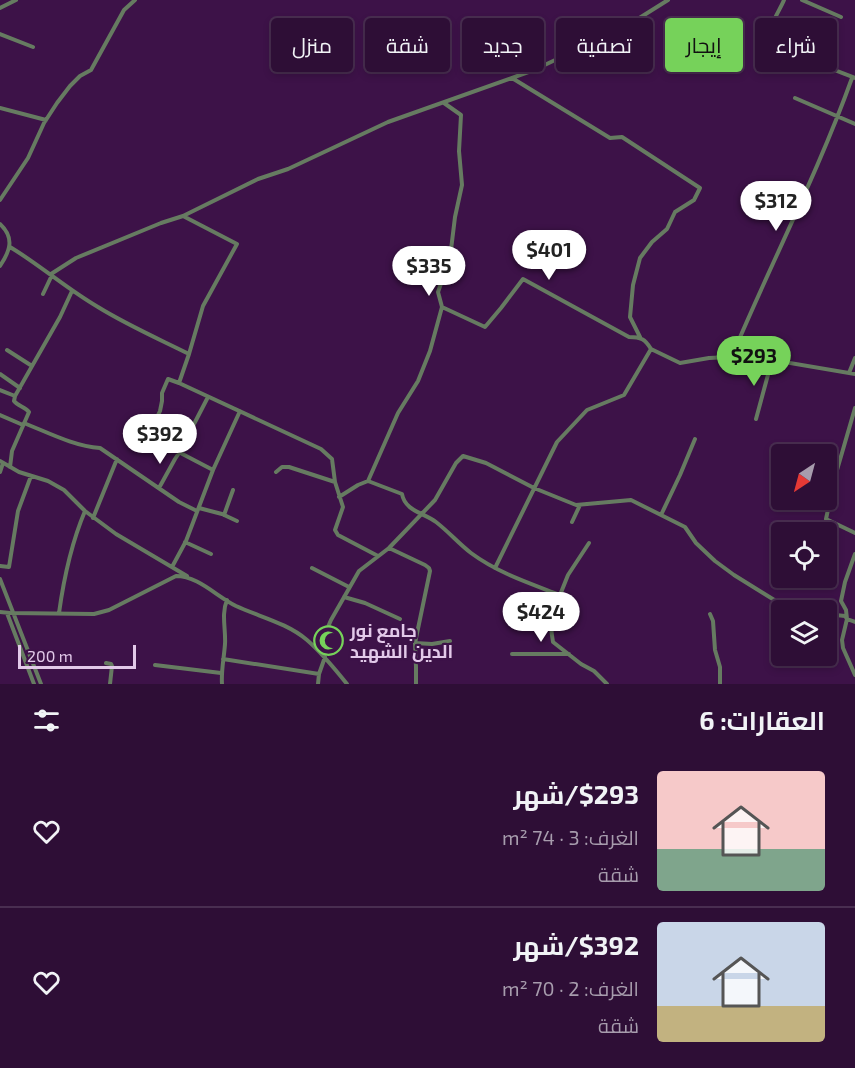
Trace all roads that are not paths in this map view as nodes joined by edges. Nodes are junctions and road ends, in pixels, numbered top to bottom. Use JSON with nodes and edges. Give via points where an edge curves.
{"nodes":[{"id":1,"x":16,"y":0,"type":"edge"},
{"id":2,"x":135,"y":0,"type":"edge"},
{"id":3,"x":668,"y":0,"type":"edge"},
{"id":4,"x":784,"y":0,"type":"edge"},
{"id":5,"x":802,"y":0,"type":"edge"},
{"id":6,"x":8,"y":2,"type":"edge"},
{"id":7,"x":0,"y":8,"type":"edge"},
{"id":8,"x":842,"y":17,"type":"dead end"},
{"id":9,"x":0,"y":34,"type":"edge"},
{"id":10,"x":33,"y":46,"type":"dead end"},
{"id":11,"x":512,"y":78,"type":"junction"},
{"id":12,"x":853,"y":78,"type":"edge"},
{"id":13,"x":795,"y":98,"type":"dead end"},
{"id":14,"x":443,"y":102,"type":"junction"},
{"id":15,"x":0,"y":108,"type":"edge"},
{"id":16,"x":838,"y":116,"type":"junction"},
{"id":17,"x":46,"y":120,"type":"junction"},
{"id":18,"x":855,"y":124,"type":"edge"},
{"id":19,"x":0,"y":200,"type":"edge"},
{"id":20,"x":183,"y":216,"type":"junction"},
{"id":21,"x":0,"y":224,"type":"edge"},
{"id":22,"x":10,"y":247,"type":"junction"},
{"id":23,"x":0,"y":267,"type":"edge"},
{"id":24,"x":51,"y":274,"type":"junction"},
{"id":25,"x":72,"y":291,"type":"junction"},
{"id":26,"x":43,"y":294,"type":"dead end"},
{"id":27,"x":442,"y":307,"type":"junction"},
{"id":28,"x":640,"y":337,"type":"junction"},
{"id":29,"x":651,"y":349,"type":"junction"},
{"id":30,"x":8,"y":350,"type":"dead end"},
{"id":31,"x":189,"y":354,"type":"junction"},
{"id":32,"x":732,"y":356,"type":"junction"},
{"id":33,"x":855,"y":358,"type":"edge"},
{"id":34,"x":772,"y":360,"type":"junction"},
{"id":35,"x":32,"y":366,"type":"junction"},
{"id":36,"x":849,"y":373,"type":"junction"},
{"id":37,"x":0,"y":374,"type":"edge"},
{"id":38,"x":855,"y":374,"type":"edge"},
{"id":39,"x":179,"y":383,"type":"junction"},
{"id":40,"x":20,"y":388,"type":"junction"},
{"id":41,"x":0,"y":390,"type":"edge"},
{"id":42,"x":15,"y":396,"type":"junction"},
{"id":43,"x":208,"y":397,"type":"junction"},
{"id":44,"x":855,"y":408,"type":"edge"},
{"id":45,"x":240,"y":411,"type":"junction"},
{"id":46,"x":0,"y":415,"type":"edge"},
{"id":47,"x":756,"y":419,"type":"dead end"},
{"id":48,"x":24,"y":424,"type":"junction"},
{"id":49,"x":695,"y":439,"type":"dead end"},
{"id":50,"x":179,"y":453,"type":"junction"},
{"id":51,"x":117,"y":459,"type":"junction"},
{"id":52,"x":2,"y":462,"type":"edge"},
{"id":53,"x":10,"y":467,"type":"junction"},
{"id":54,"x":213,"y":470,"type":"junction"},
{"id":55,"x":0,"y":472,"type":"edge"},
{"id":56,"x":276,"y":472,"type":"dead end"},
{"id":57,"x":31,"y":476,"type":"junction"},
{"id":58,"x":368,"y":481,"type":"junction"},
{"id":59,"x":335,"y":482,"type":"junction"},
{"id":60,"x":534,"y":488,"type":"junction"},
{"id":61,"x":159,"y":489,"type":"junction"},
{"id":62,"x":233,"y":490,"type":"dead end"},
{"id":63,"x":339,"y":497,"type":"junction"},
{"id":64,"x":580,"y":505,"type":"junction"},
{"id":65,"x":198,"y":509,"type":"junction"},
{"id":66,"x":85,"y":511,"type":"junction"},
{"id":67,"x":421,"y":514,"type":"junction"},
{"id":68,"x":224,"y":515,"type":"junction"},
{"id":69,"x":661,"y":515,"type":"junction"},
{"id":70,"x":93,"y":518,"type":"junction"},
{"id":71,"x":237,"y":521,"type":"dead end"},
{"id":72,"x":572,"y":522,"type":"dead end"},
{"id":73,"x":855,"y":532,"type":"edge"},
{"id":74,"x":185,"y":542,"type":"junction"},
{"id":75,"x":589,"y":543,"type":"dead end"},
{"id":76,"x":389,"y":548,"type":"junction"},
{"id":77,"x":211,"y":554,"type":"dead end"},
{"id":78,"x":855,"y":554,"type":"edge"},
{"id":79,"x":378,"y":556,"type":"junction"},
{"id":80,"x":0,"y":566,"type":"edge"},
{"id":81,"x":172,"y":567,"type":"junction"},
{"id":82,"x":312,"y":568,"type":"dead end"},
{"id":83,"x":495,"y":568,"type":"junction"},
{"id":84,"x":187,"y":576,"type":"junction"},
{"id":85,"x":0,"y":579,"type":"edge"},
{"id":86,"x":349,"y":587,"type":"junction"},
{"id":87,"x":560,"y":595,"type":"junction"},
{"id":88,"x":344,"y":597,"type":"junction"},
{"id":89,"x":227,"y":600,"type":"junction"},
{"id":90,"x":774,"y":600,"type":"edge"},
{"id":91,"x":0,"y":612,"type":"edge"},
{"id":92,"x":59,"y":612,"type":"junction"},
{"id":93,"x":7,"y":613,"type":"junction"},
{"id":94,"x":14,"y":614,"type":"junction"},
{"id":95,"x":710,"y":614,"type":"dead end"},
{"id":96,"x":837,"y":615,"type":"edge"},
{"id":97,"x":400,"y":619,"type":"dead end"},
{"id":98,"x":847,"y":619,"type":"junction"},
{"id":99,"x":855,"y":622,"type":"edge"},
{"id":100,"x":450,"y":641,"type":"dead end"},
{"id":101,"x":415,"y":643,"type":"junction"},
{"id":102,"x":318,"y":650,"type":"junction"},
{"id":103,"x":512,"y":654,"type":"dead end"},
{"id":104,"x":570,"y":654,"type":"junction"},
{"id":105,"x":325,"y":657,"type":"junction"},
{"id":106,"x":223,"y":659,"type":"junction"},
{"id":107,"x":106,"y":663,"type":"dead end"},
{"id":108,"x":155,"y":665,"type":"dead end"},
{"id":109,"x":221,"y":673,"type":"junction"},
{"id":110,"x":319,"y":674,"type":"junction"},
{"id":111,"x":855,"y":675,"type":"edge"},
{"id":112,"x":34,"y":684,"type":"edge"},
{"id":113,"x":41,"y":684,"type":"edge"},
{"id":114,"x":110,"y":684,"type":"edge"},
{"id":115,"x":222,"y":684,"type":"edge"},
{"id":116,"x":318,"y":684,"type":"edge"},
{"id":117,"x":347,"y":684,"type":"edge"},
{"id":118,"x":416,"y":684,"type":"edge"},
{"id":119,"x":607,"y":684,"type":"edge"},
{"id":120,"x":720,"y":684,"type":"edge"}],
"edges":[{"from":1,"to":6,"type":"street"},
{"from":2,"to":17,"type":"street","via":[[124,10],[91,70],[70,86]]},
{"from":3,"to":11,"type":"street","via":[[625,27]]},
{"from":4,"to":12,"type":"street","via":[[769,30],[774,44]]},
{"from":5,"to":8,"type":"street"},
{"from":6,"to":7,"type":"street"},
{"from":9,"to":10,"type":"street"},
{"from":11,"to":14,"type":"street"},
{"from":11,"to":28,"type":"street","via":[[610,138],[622,136],[700,188],[694,200],[675,212],[667,229],[640,258],[630,317]]},
{"from":12,"to":16,"type":"street"},
{"from":13,"to":16,"type":"street"},
{"from":14,"to":20,"type":"street","via":[[388,122]]},
{"from":14,"to":27,"type":"street","via":[[461,115],[462,185],[450,258],[438,292]]},
{"from":15,"to":17,"type":"street"},
{"from":16,"to":18,"type":"street"},
{"from":16,"to":32,"type":"street"},
{"from":17,"to":19,"type":"street","via":[[28,158]]},
{"from":20,"to":24,"type":"street","via":[[76,258]]},
{"from":20,"to":31,"type":"street","via":[[237,244],[203,306]]},
{"from":21,"to":22,"type":"street","via":[[8,232]]},
{"from":22,"to":23,"type":"street"},
{"from":22,"to":24,"type":"street"},
{"from":24,"to":25,"type":"street"},
{"from":24,"to":26,"type":"street"},
{"from":25,"to":31,"type":"street"},
{"from":25,"to":35,"type":"street"},
{"from":27,"to":28,"type":"street","via":[[485,327],[523,279],[629,337]]},
{"from":27,"to":58,"type":"street","via":[[418,381],[398,413]]},
{"from":28,"to":29,"type":"street"},
{"from":29,"to":32,"type":"street","via":[[680,363]]},
{"from":29,"to":60,"type":"street","via":[[624,395],[587,411],[557,442]]},
{"from":30,"to":35,"type":"street"},
{"from":31,"to":39,"type":"street"},
{"from":32,"to":34,"type":"street"},
{"from":33,"to":36,"type":"street"},
{"from":34,"to":36,"type":"street"},
{"from":34,"to":47,"type":"street"},
{"from":35,"to":40,"type":"street"},
{"from":36,"to":38,"type":"street"},
{"from":37,"to":40,"type":"street"},
{"from":39,"to":43,"type":"street"},
{"from":39,"to":50,"type":"street","via":[[168,379],[160,411],[147,436]]},
{"from":40,"to":42,"type":"street"},
{"from":41,"to":42,"type":"street"},
{"from":42,"to":48,"type":"street","via":[[14,401],[29,412]]},
{"from":43,"to":45,"type":"street"},
{"from":43,"to":50,"type":"street"},
{"from":44,"to":73,"type":"street","via":[[826,519]]},
{"from":45,"to":54,"type":"street"},
{"from":45,"to":59,"type":"street","via":[[321,449],[332,459]]},
{"from":46,"to":48,"type":"street"},
{"from":48,"to":51,"type":"street","via":[[100,448]]},
{"from":48,"to":53,"type":"street","via":[[12,451]]},
{"from":49,"to":69,"type":"street"},
{"from":50,"to":54,"type":"street"},
{"from":50,"to":61,"type":"street"},
{"from":51,"to":61,"type":"street"},
{"from":51,"to":70,"type":"street"},
{"from":52,"to":53,"type":"street"},
{"from":52,"to":55,"type":"street"},
{"from":53,"to":57,"type":"street"},
{"from":54,"to":65,"type":"street"},
{"from":56,"to":59,"type":"street","via":[[282,467],[290,468]]},
{"from":57,"to":66,"type":"street","via":[[64,490]]},
{"from":57,"to":80,"type":"street","via":[[18,511],[9,567]]},
{"from":58,"to":63,"type":"street"},
{"from":58,"to":67,"type":"street","via":[[402,494],[410,508]]},
{"from":59,"to":63,"type":"street"},
{"from":60,"to":64,"type":"street"},
{"from":60,"to":67,"type":"street","via":[[486,463],[463,456],[435,500]]},
{"from":60,"to":83,"type":"street"},
{"from":61,"to":65,"type":"street"},
{"from":62,"to":68,"type":"street"},
{"from":63,"to":79,"type":"street","via":[[344,507],[335,530],[338,535]]},
{"from":64,"to":69,"type":"street","via":[[631,500]]},
{"from":64,"to":72,"type":"street"},
{"from":65,"to":68,"type":"street"},
{"from":65,"to":74,"type":"street"},
{"from":66,"to":70,"type":"street"},
{"from":66,"to":92,"type":"street","via":[[66,566]]},
{"from":67,"to":76,"type":"street"},
{"from":67,"to":83,"type":"street"},
{"from":68,"to":71,"type":"street"},
{"from":69,"to":90,"type":"street","via":[[685,528],[696,543],[734,575]]},
{"from":70,"to":81,"type":"street"},
{"from":74,"to":77,"type":"street"},
{"from":74,"to":81,"type":"street"},
{"from":75,"to":87,"type":"street"},
{"from":76,"to":79,"type":"street"},
{"from":76,"to":101,"type":"street","via":[[429,568]]},
{"from":78,"to":98,"type":"street","via":[[842,601]]},
{"from":79,"to":86,"type":"street","via":[[359,571]]},
{"from":81,"to":84,"type":"street"},
{"from":82,"to":86,"type":"street"},
{"from":83,"to":87,"type":"street"},
{"from":84,"to":89,"type":"street"},
{"from":84,"to":92,"type":"street","via":[[176,576],[109,610],[94,614]]},
{"from":85,"to":94,"type":"street"},
{"from":86,"to":88,"type":"street"},
{"from":87,"to":104,"type":"street","via":[[550,627],[553,642]]},
{"from":88,"to":97,"type":"street"},
{"from":88,"to":102,"type":"street"},
{"from":89,"to":102,"type":"street","via":[[296,633]]},
{"from":89,"to":106,"type":"street"},
{"from":91,"to":93,"type":"street"},
{"from":92,"to":94,"type":"street"},
{"from":93,"to":94,"type":"street"},
{"from":93,"to":112,"type":"street"},
{"from":94,"to":113,"type":"street"},
{"from":95,"to":120,"type":"street"},
{"from":96,"to":98,"type":"street","via":[[846,615]]},
{"from":98,"to":99,"type":"street"},
{"from":98,"to":111,"type":"street","via":[[843,648]]},
{"from":100,"to":101,"type":"street"},
{"from":101,"to":118,"type":"street"},
{"from":102,"to":105,"type":"street"},
{"from":103,"to":104,"type":"street"},
{"from":104,"to":119,"type":"street"},
{"from":105,"to":110,"type":"street"},
{"from":105,"to":117,"type":"street"},
{"from":106,"to":109,"type":"street"},
{"from":106,"to":110,"type":"street"},
{"from":107,"to":114,"type":"street","via":[[112,666]]},
{"from":108,"to":109,"type":"street"},
{"from":109,"to":115,"type":"street"},
{"from":110,"to":116,"type":"street"}]}
